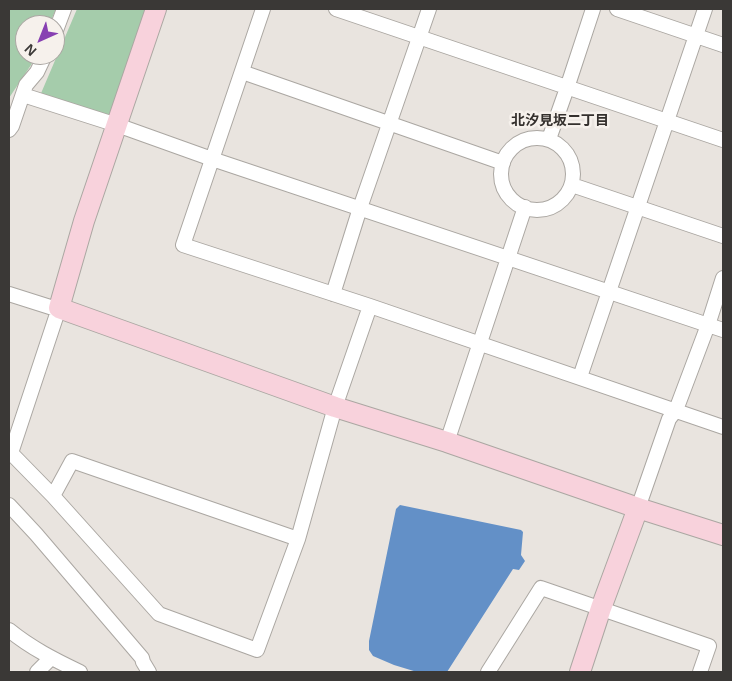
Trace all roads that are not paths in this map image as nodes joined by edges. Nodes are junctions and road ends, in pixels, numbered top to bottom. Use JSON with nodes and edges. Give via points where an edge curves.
{"nodes":[{"id":1,"x":156,"y":9,"type":"edge"},
{"id":2,"x":264,"y":9,"type":"edge"},
{"id":3,"x":336,"y":9,"type":"edge"},
{"id":4,"x":429,"y":9,"type":"edge"},
{"id":5,"x":593,"y":9,"type":"edge"},
{"id":6,"x":617,"y":9,"type":"edge"},
{"id":7,"x":705,"y":9,"type":"edge"},
{"id":8,"x":696,"y":35,"type":"junction"},
{"id":9,"x":419,"y":37,"type":"junction"},
{"id":10,"x":723,"y":44,"type":"edge"},
{"id":11,"x":40,"y":65,"type":"edge"},
{"id":12,"x":242,"y":72,"type":"junction"},
{"id":13,"x":567,"y":88,"type":"junction"},
{"id":14,"x":23,"y":95,"type":"junction"},
{"id":15,"x":667,"y":121,"type":"junction"},
{"id":16,"x":389,"y":124,"type":"junction"},
{"id":17,"x":117,"y":125,"type":"junction"},
{"id":18,"x":9,"y":130,"type":"edge"},
{"id":19,"x":549,"y":139,"type":"junction"},
{"id":20,"x":723,"y":140,"type":"edge"},
{"id":21,"x":212,"y":159,"type":"junction"},
{"id":22,"x":502,"y":163,"type":"junction"},
{"id":23,"x":572,"y":185,"type":"junction"},
{"id":24,"x":638,"y":207,"type":"junction"},
{"id":25,"x":360,"y":208,"type":"junction"},
{"id":26,"x":525,"y":208,"type":"junction"},
{"id":27,"x":723,"y":236,"type":"edge"},
{"id":28,"x":509,"y":258,"type":"junction"},
{"id":29,"x":723,"y":278,"type":"edge"},
{"id":30,"x":610,"y":292,"type":"junction"},
{"id":31,"x":9,"y":294,"type":"edge"},
{"id":32,"x":333,"y":294,"type":"junction"},
{"id":33,"x":370,"y":306,"type":"junction"},
{"id":34,"x":59,"y":308,"type":"junction"},
{"id":35,"x":708,"y":325,"type":"junction"},
{"id":36,"x":723,"y":330,"type":"edge"},
{"id":37,"x":481,"y":344,"type":"junction"},
{"id":38,"x":580,"y":377,"type":"junction"},
{"id":39,"x":336,"y":407,"type":"junction"},
{"id":40,"x":676,"y":410,"type":"junction"},
{"id":41,"x":723,"y":427,"type":"edge"},
{"id":42,"x":447,"y":442,"type":"junction"},
{"id":43,"x":10,"y":452,"type":"edge"},
{"id":44,"x":53,"y":496,"type":"junction"},
{"id":45,"x":9,"y":505,"type":"edge"},
{"id":46,"x":638,"y":508,"type":"junction"},
{"id":47,"x":723,"y":535,"type":"edge"},
{"id":48,"x":298,"y":539,"type":"junction"},
{"id":49,"x":601,"y":608,"type":"junction"},
{"id":50,"x":9,"y":630,"type":"edge"},
{"id":51,"x":51,"y":658,"type":"junction"},
{"id":52,"x":37,"y":672,"type":"edge"},
{"id":53,"x":80,"y":672,"type":"edge"},
{"id":54,"x":149,"y":672,"type":"edge"},
{"id":55,"x":488,"y":672,"type":"edge"},
{"id":56,"x":580,"y":672,"type":"edge"},
{"id":57,"x":700,"y":672,"type":"edge"}],
"edges":[{"from":1,"to":17,"type":"street"},
{"from":2,"to":12,"type":"street"},
{"from":3,"to":9,"type":"street"},
{"from":4,"to":9,"type":"street"},
{"from":5,"to":13,"type":"street"},
{"from":6,"to":8,"type":"street"},
{"from":7,"to":8,"type":"street"},
{"from":8,"to":10,"type":"street"},
{"from":8,"to":15,"type":"street"},
{"from":9,"to":13,"type":"street"},
{"from":9,"to":16,"type":"street"},
{"from":11,"to":14,"type":"street"},
{"from":12,"to":16,"type":"street"},
{"from":12,"to":21,"type":"street"},
{"from":13,"to":15,"type":"street"},
{"from":13,"to":19,"type":"street"},
{"from":14,"to":17,"type":"street"},
{"from":14,"to":18,"type":"street"},
{"from":15,"to":20,"type":"street"},
{"from":15,"to":24,"type":"street"},
{"from":16,"to":22,"type":"street"},
{"from":16,"to":25,"type":"street"},
{"from":17,"to":21,"type":"street"},
{"from":17,"to":34,"type":"street"},
{"from":19,"to":22,"type":"street","via":[[526,139],[516,144]]},
{"from":19,"to":23,"type":"street","via":[[566,152],[572,163]]},
{"from":21,"to":25,"type":"street"},
{"from":21,"to":32,"type":"street","via":[[183,245]]},
{"from":22,"to":26,"type":"street","via":[[503,185],[515,202]]},
{"from":23,"to":24,"type":"street"},
{"from":23,"to":26,"type":"street","via":[[553,206],[536,210]]},
{"from":24,"to":27,"type":"street"},
{"from":24,"to":30,"type":"street"},
{"from":25,"to":28,"type":"street"},
{"from":25,"to":32,"type":"street"},
{"from":26,"to":28,"type":"street"},
{"from":28,"to":30,"type":"street"},
{"from":28,"to":37,"type":"street"},
{"from":29,"to":35,"type":"street"},
{"from":30,"to":35,"type":"street"},
{"from":30,"to":38,"type":"street"},
{"from":31,"to":34,"type":"street"},
{"from":32,"to":33,"type":"street"},
{"from":33,"to":37,"type":"street"},
{"from":33,"to":39,"type":"street"},
{"from":34,"to":39,"type":"street"},
{"from":34,"to":43,"type":"street"},
{"from":35,"to":36,"type":"street"},
{"from":35,"to":40,"type":"street"},
{"from":37,"to":38,"type":"street"},
{"from":37,"to":42,"type":"street"},
{"from":38,"to":40,"type":"street"},
{"from":39,"to":42,"type":"street"},
{"from":39,"to":48,"type":"street"},
{"from":40,"to":41,"type":"street"},
{"from":40,"to":46,"type":"street","via":[[668,419]]},
{"from":42,"to":46,"type":"street"},
{"from":43,"to":44,"type":"street"},
{"from":44,"to":48,"type":"street","via":[[72,461]]},
{"from":44,"to":48,"type":"street","via":[[159,614],[257,650]]},
{"from":45,"to":54,"type":"street","via":[[142,658]]},
{"from":46,"to":47,"type":"street"},
{"from":46,"to":49,"type":"street"},
{"from":49,"to":55,"type":"street","via":[[541,588]]},
{"from":49,"to":56,"type":"street"},
{"from":49,"to":57,"type":"street","via":[[709,646]]},
{"from":50,"to":51,"type":"street"},
{"from":51,"to":52,"type":"street"},
{"from":51,"to":53,"type":"street"}]}
